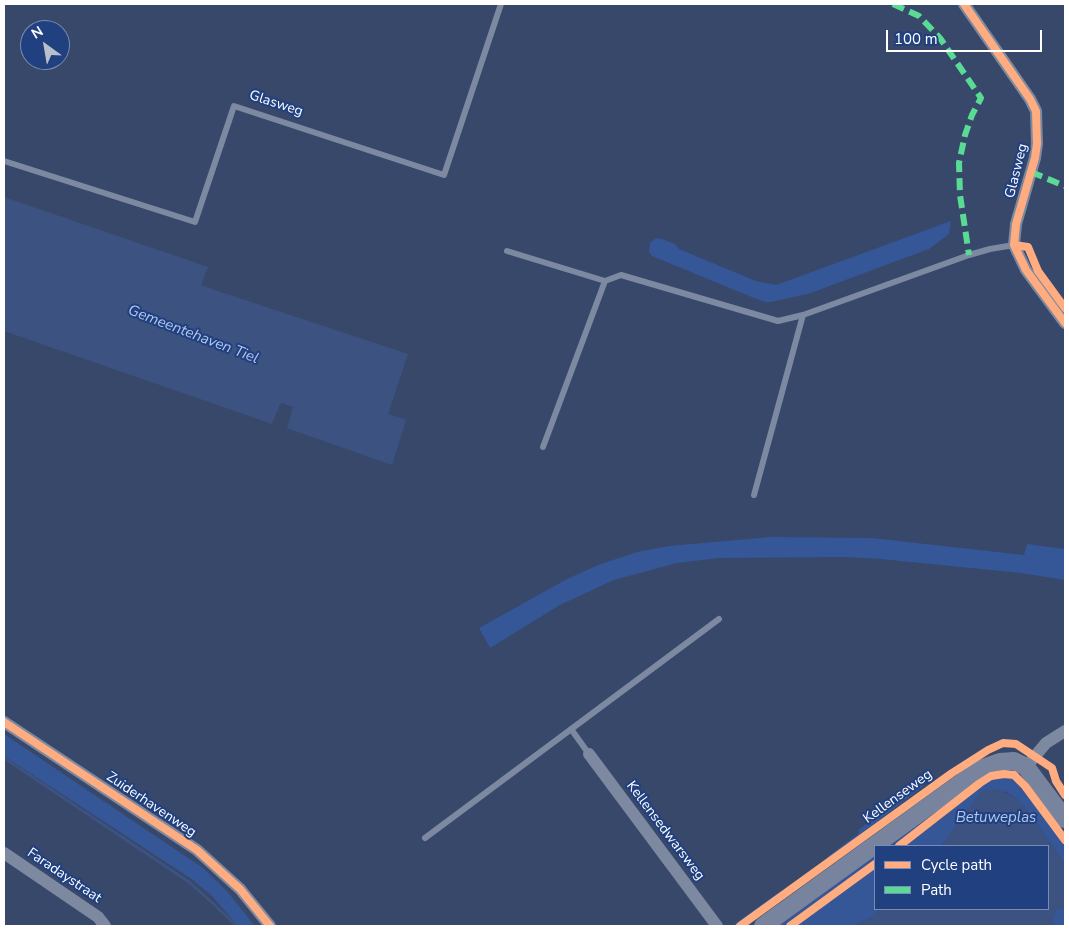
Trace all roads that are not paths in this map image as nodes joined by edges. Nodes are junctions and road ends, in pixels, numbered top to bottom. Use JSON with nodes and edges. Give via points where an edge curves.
{"nodes":[{"id":1,"x":501,"y":4,"type":"edge"},
{"id":2,"x":964,"y":4,"type":"edge"},
{"id":3,"x":4,"y":161,"type":"edge"},
{"id":4,"x":1014,"y":245,"type":"junction"},
{"id":5,"x":507,"y":251,"type":"dead end"},
{"id":6,"x":605,"y":281,"type":"junction"},
{"id":7,"x":803,"y":315,"type":"junction"},
{"id":8,"x":1065,"y":322,"type":"edge"},
{"id":9,"x":543,"y":447,"type":"dead end"},
{"id":10,"x":754,"y":495,"type":"dead end"},
{"id":11,"x":719,"y":619,"type":"dead end"},
{"id":12,"x":4,"y":722,"type":"edge"},
{"id":13,"x":571,"y":729,"type":"junction"},
{"id":14,"x":1065,"y":731,"type":"edge"},
{"id":15,"x":589,"y":754,"type":"joint"},
{"id":16,"x":1026,"y":767,"type":"junction"},
{"id":17,"x":1065,"y":819,"type":"edge"},
{"id":18,"x":424,"y":838,"type":"dead end"},
{"id":19,"x":875,"y":845,"type":"edge"},
{"id":20,"x":874,"y":846,"type":"edge"},
{"id":21,"x":4,"y":853,"type":"edge"},
{"id":22,"x":105,"y":926,"type":"edge"},
{"id":23,"x":270,"y":926,"type":"edge"},
{"id":24,"x":717,"y":926,"type":"edge"},
{"id":25,"x":763,"y":926,"type":"edge"}],
"edges":[{"from":1,"to":3,"type":"lane","name":"Glasweg","via":[[444,175],[234,106],[195,222]]},
{"from":2,"to":4,"type":"street","name":"Glasweg","via":[[1036,111],[1035,158],[1016,224]]},
{"from":4,"to":7,"type":"lane","via":[[969,255]]},
{"from":4,"to":8,"type":"street","via":[[1026,270]]},
{"from":5,"to":6,"type":"lane"},
{"from":6,"to":7,"type":"lane","via":[[621,275],[778,321]]},
{"from":6,"to":9,"type":"lane"},
{"from":7,"to":10,"type":"lane"},
{"from":11,"to":13,"type":"lane"},
{"from":12,"to":23,"type":"street","name":"Zuiderhavenweg","via":[[197,850],[240,889]]},
{"from":13,"to":15,"type":"lane"},
{"from":13,"to":18,"type":"lane"},
{"from":14,"to":16,"type":"street","via":[[1046,743]]},
{"from":15,"to":24,"type":"street","name":"Kellensedwarsweg"},
{"from":16,"to":17,"type":"main road"},
{"from":16,"to":19,"type":"main road","name":"Kellenseweg","via":[[1014,761],[980,769]]},
{"from":20,"to":25,"type":"main road","name":"Kellenseweg"},
{"from":21,"to":22,"type":"street","name":"Faradaystraat","via":[[98,917]]}]}
